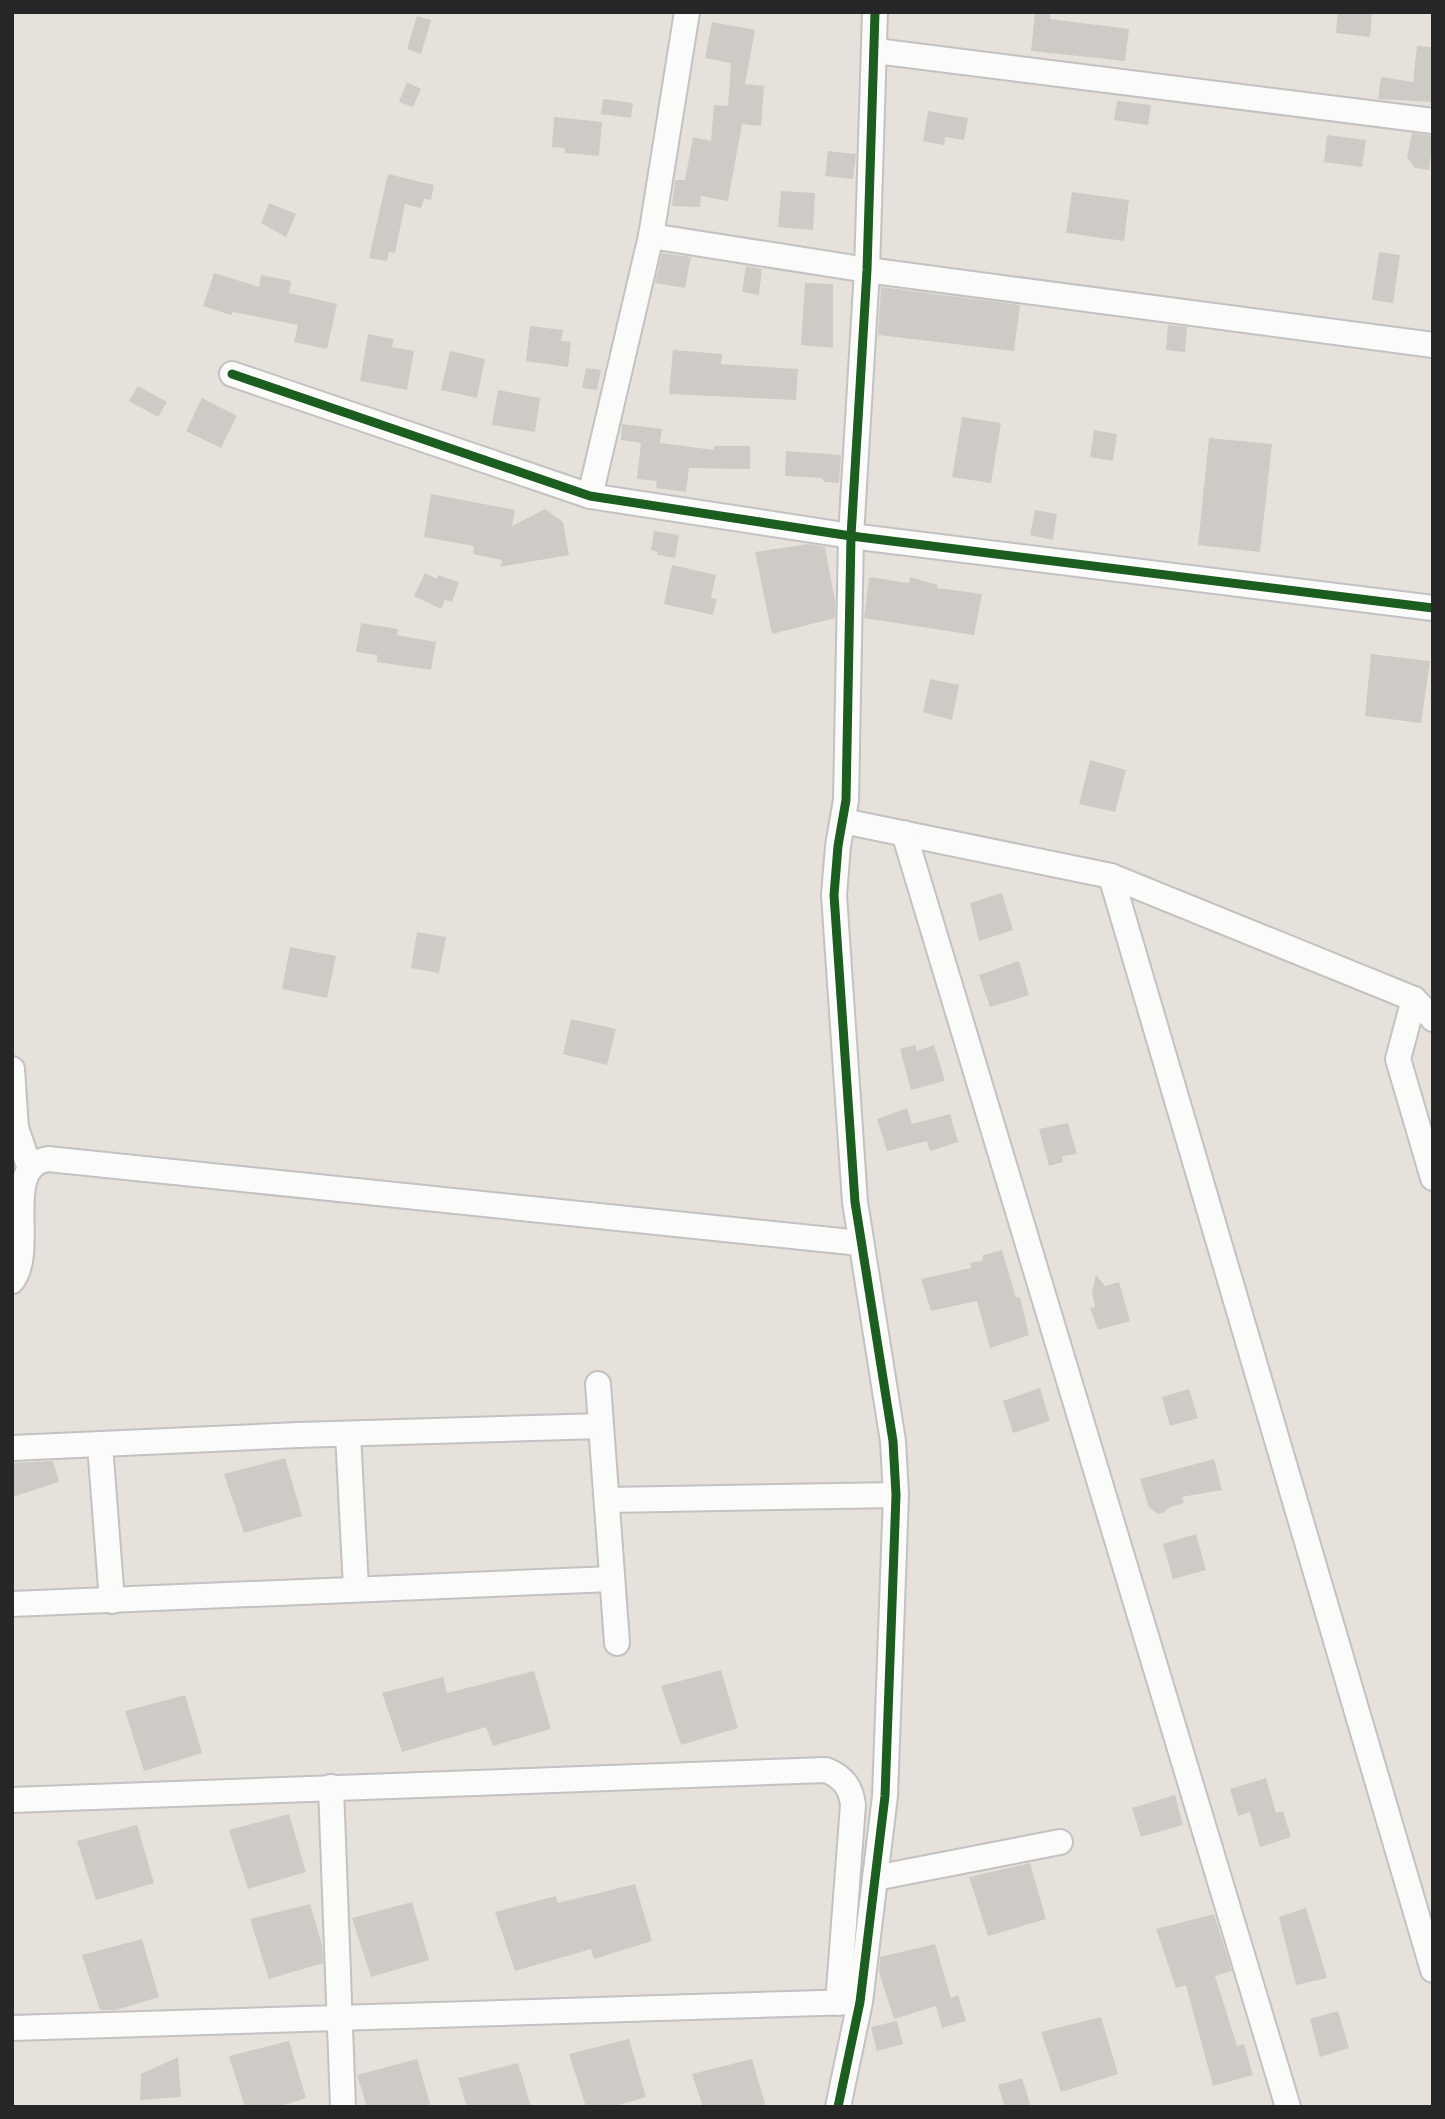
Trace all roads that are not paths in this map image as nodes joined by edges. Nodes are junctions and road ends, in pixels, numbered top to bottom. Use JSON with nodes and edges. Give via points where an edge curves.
{"nodes":[{"id":1,"x":687,"y":12,"type":"edge"},
{"id":2,"x":875,"y":12,"type":"edge"},
{"id":3,"x":876,"y":51,"type":"junction"},
{"id":4,"x":1433,"y":121,"type":"edge"},
{"id":5,"x":651,"y":236,"type":"junction"},
{"id":6,"x":867,"y":270,"type":"junction"},
{"id":7,"x":1433,"y":345,"type":"edge"},
{"id":8,"x":233,"y":373,"type":"dead end"},
{"id":9,"x":590,"y":496,"type":"junction"},
{"id":10,"x":852,"y":536,"type":"junction"},
{"id":11,"x":1433,"y":608,"type":"edge"},
{"id":12,"x":843,"y":821,"type":"junction"},
{"id":13,"x":904,"y":833,"type":"junction"},
{"id":14,"x":1111,"y":876,"type":"junction"},
{"id":15,"x":1414,"y":999,"type":"junction"},
{"id":16,"x":1433,"y":1019,"type":"edge"},
{"id":17,"x":12,"y":1069,"type":"edge"},
{"id":18,"x":29,"y":1166,"type":"junction"},
{"id":19,"x":1433,"y":1178,"type":"edge"},
{"id":20,"x":860,"y":1243,"type":"junction"},
{"id":21,"x":12,"y":1281,"type":"edge"},
{"id":22,"x":598,"y":1384,"type":"dead end"},
{"id":23,"x":601,"y":1426,"type":"junction"},
{"id":24,"x":348,"y":1434,"type":"junction"},
{"id":25,"x":100,"y":1445,"type":"junction"},
{"id":26,"x":12,"y":1448,"type":"edge"},
{"id":27,"x":896,"y":1495,"type":"junction"},
{"id":28,"x":607,"y":1500,"type":"junction"},
{"id":29,"x":612,"y":1579,"type":"junction"},
{"id":30,"x":356,"y":1588,"type":"junction"},
{"id":31,"x":112,"y":1601,"type":"junction"},
{"id":32,"x":12,"y":1604,"type":"edge"},
{"id":33,"x":617,"y":1643,"type":"dead end"},
{"id":34,"x":331,"y":1787,"type":"junction"},
{"id":35,"x":12,"y":1800,"type":"edge"},
{"id":36,"x":1060,"y":1842,"type":"dead end"},
{"id":37,"x":875,"y":1878,"type":"junction"},
{"id":38,"x":1433,"y":1970,"type":"edge"},
{"id":39,"x":849,"y":2003,"type":"junction"},
{"id":40,"x":338,"y":2017,"type":"junction"},
{"id":41,"x":12,"y":2028,"type":"edge"},
{"id":42,"x":342,"y":2107,"type":"edge"},
{"id":43,"x":838,"y":2107,"type":"edge"},
{"id":44,"x":1289,"y":2107,"type":"edge"}],
"edges":[{"from":1,"to":5,"type":"street"},
{"from":2,"to":3,"type":"street"},
{"from":3,"to":4,"type":"street"},
{"from":3,"to":6,"type":"street"},
{"from":5,"to":6,"type":"street"},
{"from":5,"to":9,"type":"street"},
{"from":6,"to":7,"type":"street"},
{"from":6,"to":10,"type":"street"},
{"from":8,"to":9,"type":"street"},
{"from":9,"to":10,"type":"street"},
{"from":10,"to":11,"type":"street"},
{"from":10,"to":12,"type":"street"},
{"from":12,"to":13,"type":"street"},
{"from":12,"to":20,"type":"street","via":[[834,895]]},
{"from":13,"to":14,"type":"street"},
{"from":13,"to":44,"type":"street"},
{"from":14,"to":15,"type":"street"},
{"from":14,"to":38,"type":"street"},
{"from":15,"to":16,"type":"street"},
{"from":15,"to":19,"type":"street","via":[[1398,1059]]},
{"from":17,"to":18,"type":"street","via":[[16,1128]]},
{"from":18,"to":20,"type":"street","via":[[48,1159]]},
{"from":18,"to":21,"type":"street","via":[[19,1183],[21,1264]]},
{"from":20,"to":27,"type":"street","via":[[890,1419]]},
{"from":22,"to":23,"type":"street"},
{"from":23,"to":24,"type":"street"},
{"from":23,"to":28,"type":"street"},
{"from":24,"to":25,"type":"street"},
{"from":24,"to":30,"type":"street"},
{"from":25,"to":26,"type":"street"},
{"from":25,"to":31,"type":"street"},
{"from":27,"to":28,"type":"street"},
{"from":27,"to":37,"type":"street","via":[[890,1720]]},
{"from":28,"to":29,"type":"street"},
{"from":29,"to":30,"type":"street"},
{"from":29,"to":33,"type":"street"},
{"from":30,"to":31,"type":"street"},
{"from":31,"to":32,"type":"street"},
{"from":34,"to":35,"type":"street"},
{"from":34,"to":39,"type":"street","via":[[817,1769],[835,1774],[848,1787],[853,1805]]},
{"from":34,"to":40,"type":"street"},
{"from":36,"to":37,"type":"street"},
{"from":37,"to":39,"type":"street"},
{"from":39,"to":40,"type":"street"},
{"from":39,"to":43,"type":"street"},
{"from":40,"to":41,"type":"street"},
{"from":40,"to":42,"type":"street"}]}
